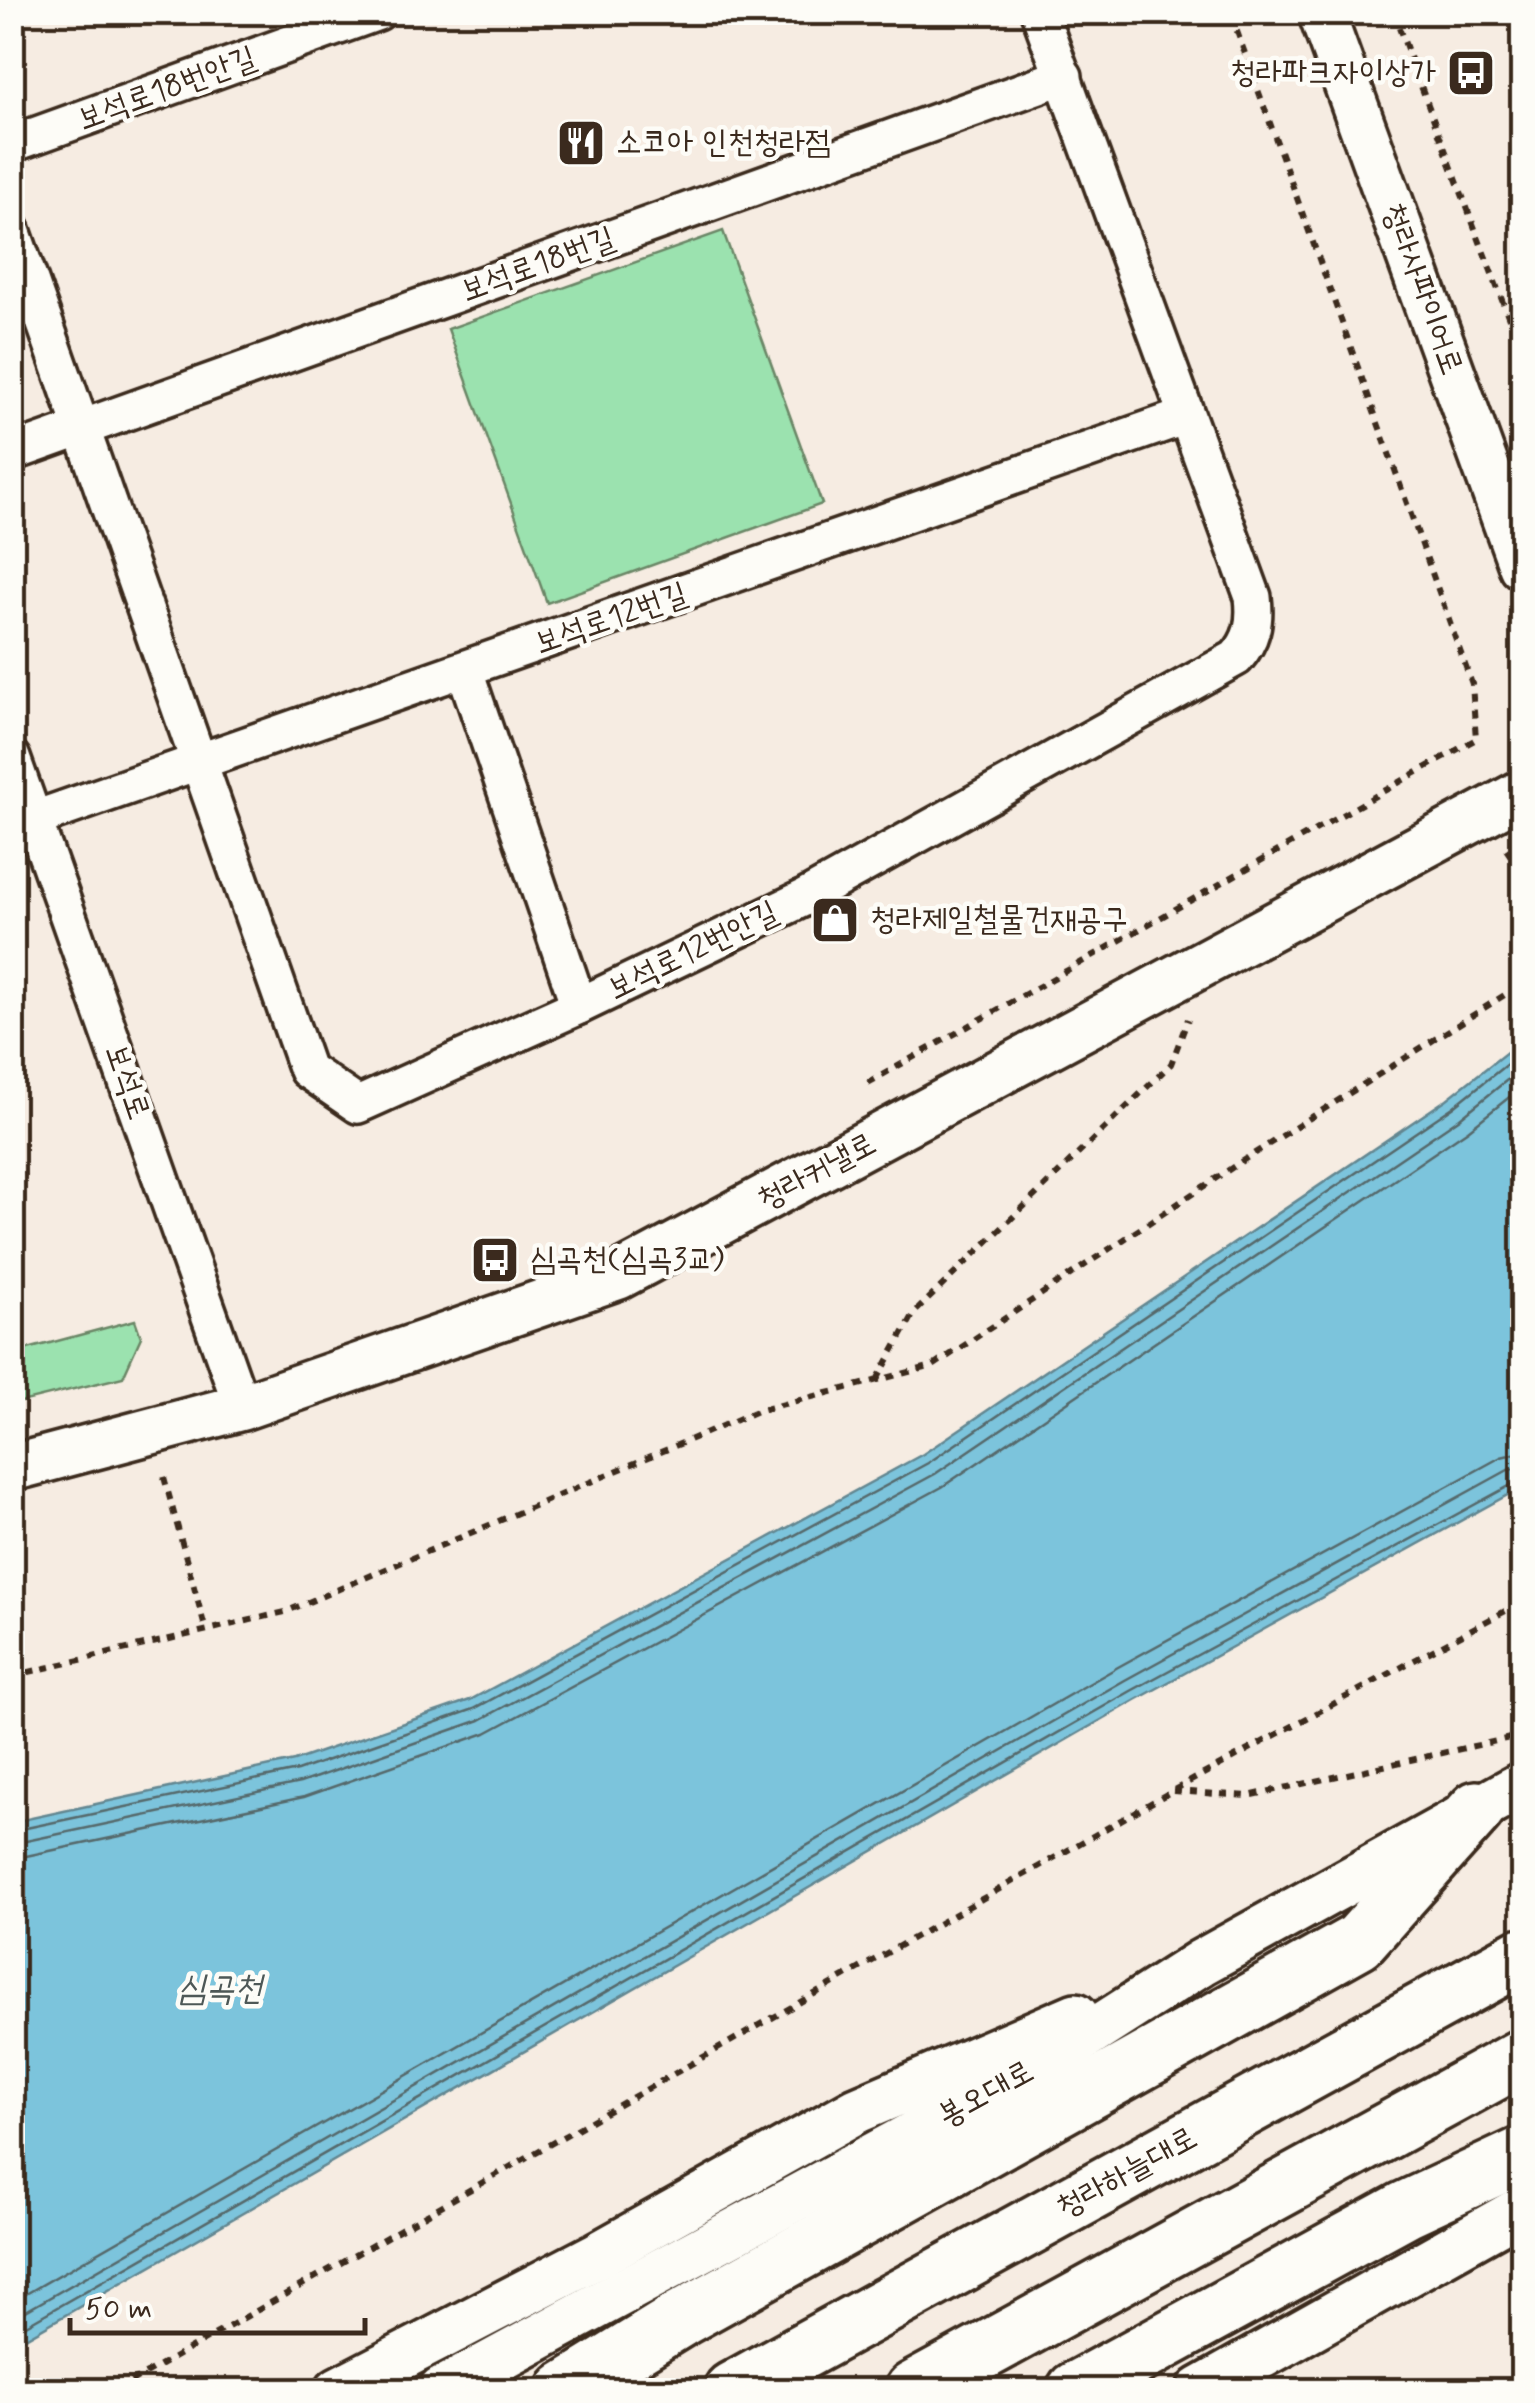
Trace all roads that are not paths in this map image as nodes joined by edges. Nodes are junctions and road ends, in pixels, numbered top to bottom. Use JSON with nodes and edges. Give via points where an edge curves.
{"nodes":[{"id":1,"x":378,"y":12,"type":"edge"},
{"id":2,"x":1039,"y":12,"type":"edge"},
{"id":3,"x":1320,"y":12,"type":"edge"},
{"id":4,"x":1064,"y":76,"type":"junction"},
{"id":5,"x":12,"y":144,"type":"edge"},
{"id":6,"x":12,"y":230,"type":"edge"},
{"id":7,"x":1186,"y":416,"type":"junction"},
{"id":8,"x":83,"y":429,"type":"junction"},
{"id":9,"x":12,"y":453,"type":"edge"},
{"id":10,"x":1522,"y":566,"type":"edge"},
{"id":11,"x":465,"y":671,"type":"junction"},
{"id":12,"x":12,"y":758,"type":"edge"},
{"id":13,"x":198,"y":764,"type":"junction"},
{"id":14,"x":1522,"y":793,"type":"edge"},
{"id":15,"x":23,"y":823,"type":"edge"},
{"id":16,"x":580,"y":1006,"type":"junction"},
{"id":17,"x":242,"y":1407,"type":"junction"},
{"id":18,"x":12,"y":1468,"type":"edge"},
{"id":19,"x":1500,"y":1797,"type":"edge"},
{"id":20,"x":1522,"y":1956,"type":"edge"},
{"id":21,"x":1202,"y":1962,"type":"junction"},
{"id":22,"x":1522,"y":2057,"type":"edge"},
{"id":23,"x":1522,"y":2155,"type":"edge"},
{"id":24,"x":1522,"y":2210,"type":"edge"},
{"id":25,"x":338,"y":2390,"type":"edge"},
{"id":26,"x":442,"y":2390,"type":"edge"},
{"id":27,"x":565,"y":2390,"type":"edge"},
{"id":28,"x":732,"y":2390,"type":"edge"},
{"id":29,"x":913,"y":2390,"type":"edge"},
{"id":30,"x":1074,"y":2390,"type":"edge"},
{"id":31,"x":1200,"y":2390,"type":"edge"}],
"edges":[{"from":1,"to":5,"type":"street","name":"보석로18번안길"},
{"from":2,"to":4,"type":"street"},
{"from":3,"to":10,"type":"street","name":"청라사파이어로"},
{"from":4,"to":7,"type":"street","name":"보석로12번안길"},
{"from":4,"to":8,"type":"street","name":"보석로18번길"},
{"from":6,"to":8,"type":"street"},
{"from":7,"to":11,"type":"street","name":"보석로12번길"},
{"from":7,"to":16,"type":"street","name":"보석로12번안길","via":[[1253,597],[1254,627],[1236,658],[804,898]]},
{"from":8,"to":9,"type":"street","name":"보석로18번길"},
{"from":8,"to":13,"type":"street"},
{"from":11,"to":13,"type":"street","name":"보석로12번길"},
{"from":11,"to":16,"type":"street"},
{"from":12,"to":15,"type":"street","name":"보석로"},
{"from":13,"to":15,"type":"street","name":"보석로12번길"},
{"from":13,"to":16,"type":"street","name":"보석로12번안길","via":[[307,1070],[358,1105]]},
{"from":14,"to":17,"type":"street","name":"청라커낼로","via":[[620,1276]]},
{"from":15,"to":17,"type":"street","name":"보석로"},
{"from":17,"to":18,"type":"street","name":"청라커낼로"},
{"from":19,"to":21,"type":"street","name":"봉오대로"},
{"from":19,"to":27,"type":"highway","via":[[1358,1941],[682,2318]]},
{"from":20,"to":28,"type":"highway","name":"청라하늘대로"},
{"from":21,"to":25,"type":"street","via":[[857,2110]]},
{"from":21,"to":26,"type":"street","name":"봉오대로","via":[[1041,2064]]},
{"from":22,"to":29,"type":"highway"},
{"from":23,"to":30,"type":"highway","via":[[1406,2209]]},
{"from":24,"to":31,"type":"street"}]}
